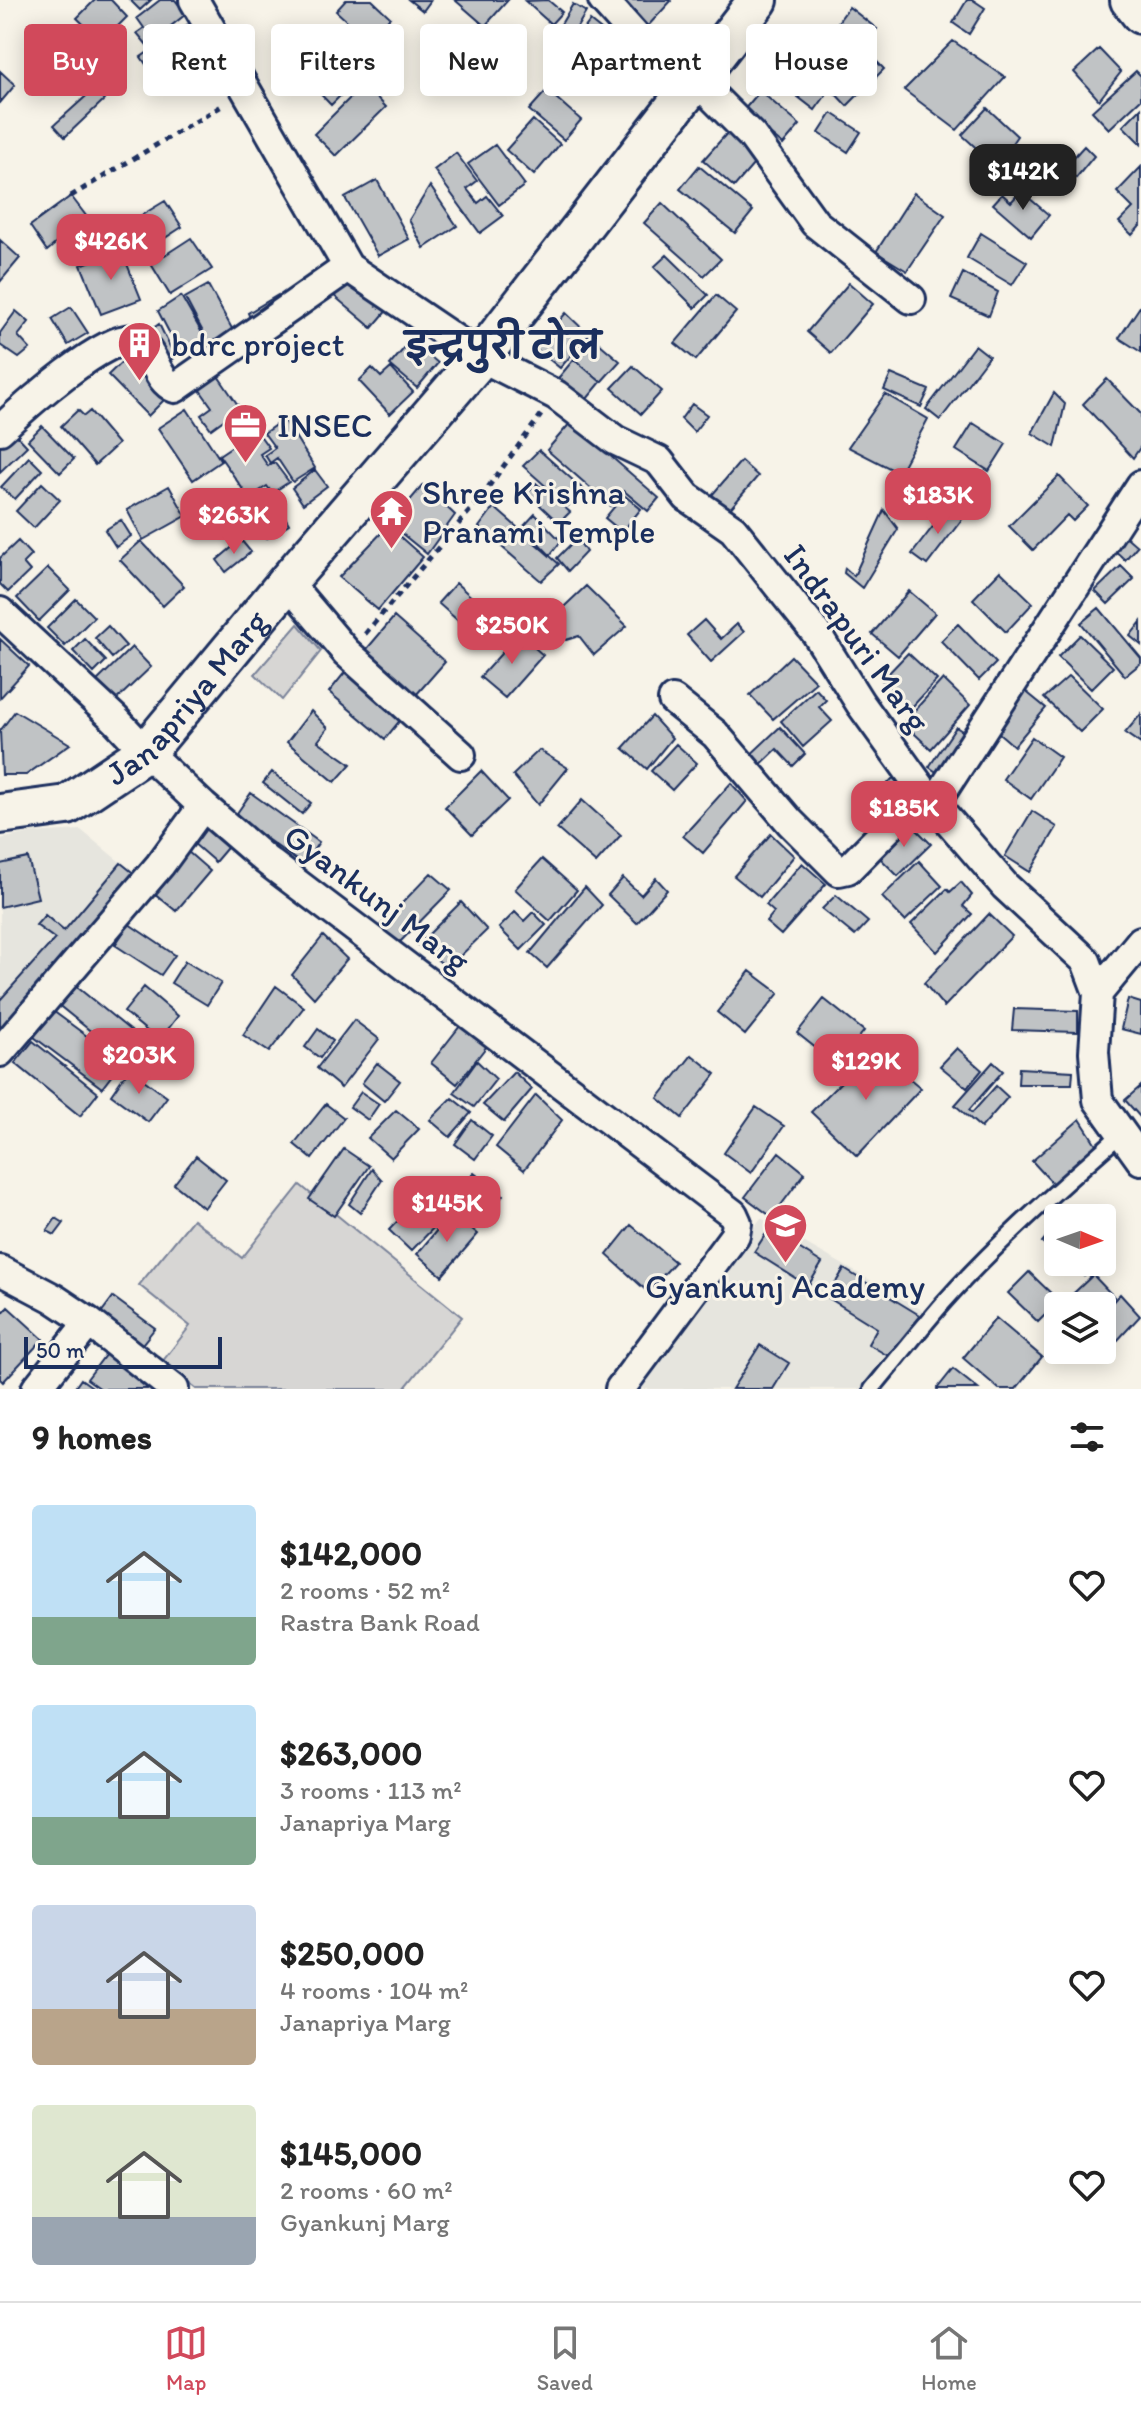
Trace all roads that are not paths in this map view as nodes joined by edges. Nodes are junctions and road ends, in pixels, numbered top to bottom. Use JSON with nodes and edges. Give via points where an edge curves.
{"nodes":[{"id":1,"x":194,"y":0,"type":"edge"},
{"id":2,"x":603,"y":0,"type":"edge"},
{"id":3,"x":758,"y":0,"type":"edge"},
{"id":4,"x":1130,"y":0,"type":"edge"},
{"id":5,"x":1141,"y":14,"type":"edge"},
{"id":6,"x":625,"y":24,"type":"edge"},
{"id":7,"x":730,"y":36,"type":"edge"},
{"id":8,"x":684,"y":96,"type":"edge"},
{"id":9,"x":712,"y":96,"type":"edge"},
{"id":10,"x":348,"y":267,"type":"junction"},
{"id":11,"x":911,"y":299,"type":"dead end"},
{"id":12,"x":481,"y":357,"type":"junction"},
{"id":13,"x":0,"y":430,"type":"edge"},
{"id":14,"x":1141,"y":485,"type":"edge"},
{"id":15,"x":287,"y":582,"type":"junction"},
{"id":16,"x":0,"y":612,"type":"edge"},
{"id":17,"x":673,"y":700,"type":"dead end"},
{"id":18,"x":146,"y":752,"type":"junction"},
{"id":19,"x":461,"y":755,"type":"dead end"},
{"id":20,"x":929,"y":798,"type":"junction"},
{"id":21,"x":203,"y":806,"type":"junction"},
{"id":22,"x":0,"y":814,"type":"edge"},
{"id":23,"x":1141,"y":941,"type":"edge"},
{"id":24,"x":1098,"y":993,"type":"junction"},
{"id":25,"x":0,"y":1052,"type":"edge"},
{"id":26,"x":1122,"y":1133,"type":"junction"},
{"id":27,"x":1141,"y":1160,"type":"edge"},
{"id":28,"x":0,"y":1270,"type":"edge"},
{"id":29,"x":89,"y":1322,"type":"junction"},
{"id":30,"x":36,"y":1389,"type":"edge"},
{"id":31,"x":174,"y":1389,"type":"edge"},
{"id":32,"x":620,"y":1389,"type":"edge"},
{"id":33,"x":872,"y":1389,"type":"edge"}],
"edges":[{"from":1,"to":10,"type":"street"},
{"from":2,"to":6,"type":"street"},
{"from":3,"to":7,"type":"main road","name":"Janapriya Marg"},
{"from":4,"to":5,"type":"main road"},
{"from":8,"to":12,"type":"main road","name":"Janapriya Marg"},
{"from":9,"to":11,"type":"street","via":[[752,136],[815,223]]},
{"from":10,"to":12,"type":"street","name":"Indrapuri Marg"},
{"from":10,"to":13,"type":"street","via":[[175,388],[167,385],[136,339],[126,339],[79,362]]},
{"from":12,"to":15,"type":"main road","name":"Janapriya Marg"},
{"from":12,"to":20,"type":"street","name":"Indrapuri Marg","via":[[556,395],[615,440],[659,461],[687,497],[733,529],[816,633]]},
{"from":14,"to":20,"type":"street"},
{"from":15,"to":18,"type":"main road","name":"Janapriya Marg"},
{"from":15,"to":19,"type":"street","via":[[346,652]]},
{"from":16,"to":18,"type":"street","name":"Gyankunj Marg"},
{"from":17,"to":20,"type":"street","via":[[715,734],[839,871],[848,869]]},
{"from":18,"to":21,"type":"street","name":"Gyankunj Marg"},
{"from":18,"to":22,"type":"main road","name":"Janapriya Marg","via":[[67,805]]},
{"from":20,"to":24,"type":"street","name":"Indrapuri Marg","via":[[1005,886],[1086,961]]},
{"from":21,"to":25,"type":"street","via":[[160,865]]},
{"from":21,"to":32,"type":"street","name":"Gyankunj Marg","via":[[267,861],[733,1214],[735,1235]]},
{"from":23,"to":24,"type":"street"},
{"from":24,"to":26,"type":"street","name":"Indrapuri Marg","via":[[1098,1100]]},
{"from":26,"to":27,"type":"street","name":"Indrapuri Marg"},
{"from":26,"to":33,"type":"lane","via":[[963,1283]]},
{"from":28,"to":29,"type":"street"},
{"from":29,"to":30,"type":"street"},
{"from":29,"to":31,"type":"street"}]}
